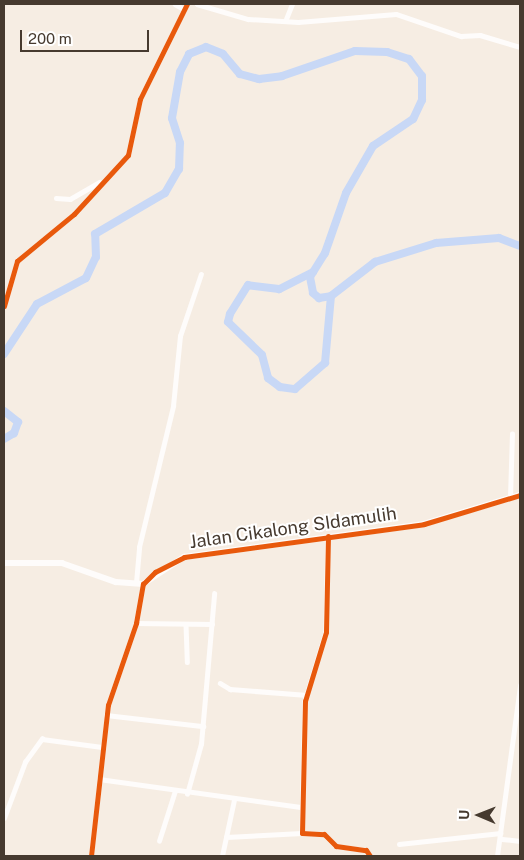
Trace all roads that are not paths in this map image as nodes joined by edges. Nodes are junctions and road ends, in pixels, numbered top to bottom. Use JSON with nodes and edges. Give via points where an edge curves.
{"nodes":[{"id":1,"x":175,"y":4,"type":"edge"},
{"id":2,"x":187,"y":4,"type":"edge"},
{"id":3,"x":197,"y":4,"type":"edge"},
{"id":4,"x":292,"y":4,"type":"edge"},
{"id":5,"x":182,"y":8,"type":"junction"},
{"id":6,"x":286,"y":19,"type":"junction"},
{"id":7,"x":520,"y":47,"type":"edge"},
{"id":8,"x":113,"y":172,"type":"junction"},
{"id":9,"x":56,"y":198,"type":"dead end"},
{"id":10,"x":201,"y":274,"type":"dead end"},
{"id":11,"x":10,"y":275,"type":"junction"},
{"id":12,"x":4,"y":279,"type":"edge"},
{"id":13,"x":4,"y":306,"type":"edge"},
{"id":14,"x":512,"y":434,"type":"dead end"},
{"id":15,"x":520,"y":494,"type":"edge"},
{"id":16,"x":510,"y":497,"type":"junction"},
{"id":17,"x":328,"y":536,"type":"junction"},
{"id":18,"x":4,"y":563,"type":"edge"},
{"id":19,"x":136,"y":583,"type":"junction"},
{"id":20,"x":143,"y":584,"type":"junction"},
{"id":21,"x":214,"y":594,"type":"dead end"},
{"id":22,"x":136,"y":623,"type":"junction"},
{"id":23,"x":186,"y":624,"type":"junction"},
{"id":24,"x":212,"y":624,"type":"junction"},
{"id":25,"x":186,"y":662,"type":"dead end"},
{"id":26,"x":220,"y":683,"type":"dead end"},
{"id":27,"x":520,"y":686,"type":"edge"},
{"id":28,"x":307,"y":695,"type":"junction"},
{"id":29,"x":106,"y":715,"type":"junction"},
{"id":30,"x":203,"y":726,"type":"junction"},
{"id":31,"x":103,"y":746,"type":"junction"},
{"id":32,"x":99,"y":779,"type":"junction"},
{"id":33,"x":175,"y":792,"type":"junction"},
{"id":34,"x":187,"y":794,"type":"junction"},
{"id":35,"x":234,"y":800,"type":"junction"},
{"id":36,"x":302,"y":806,"type":"junction"},
{"id":37,"x":4,"y":818,"type":"edge"},
{"id":38,"x":302,"y":833,"type":"junction"},
{"id":39,"x":500,"y":833,"type":"junction"},
{"id":40,"x":226,"y":837,"type":"junction"},
{"id":41,"x":502,"y":839,"type":"junction"},
{"id":42,"x":159,"y":841,"type":"dead end"},
{"id":43,"x":520,"y":841,"type":"edge"},
{"id":44,"x":399,"y":844,"type":"dead end"},
{"id":45,"x":91,"y":856,"type":"edge"},
{"id":46,"x":222,"y":856,"type":"edge"},
{"id":47,"x":370,"y":856,"type":"edge"},
{"id":48,"x":497,"y":856,"type":"edge"}],
"edges":[{"from":1,"to":5,"type":"street"},
{"from":2,"to":5,"type":"street"},
{"from":3,"to":6,"type":"street","via":[[248,20]]},
{"from":4,"to":6,"type":"street"},
{"from":5,"to":8,"type":"street","via":[[140,99],[128,155]]},
{"from":6,"to":7,"type":"street","via":[[396,14],[461,36],[480,35]]},
{"from":8,"to":9,"type":"street","via":[[70,199]]},
{"from":8,"to":11,"type":"street","via":[[74,214],[17,261]]},
{"from":10,"to":19,"type":"street","via":[[180,336],[173,406],[139,547]]},
{"from":11,"to":12,"type":"street"},
{"from":11,"to":13,"type":"street"},
{"from":14,"to":16,"type":"street"},
{"from":15,"to":16,"type":"street","name":"Jalan Cikalong SIdamulih"},
{"from":16,"to":17,"type":"street","name":"Jalan Cikalong SIdamulih","via":[[424,524]]},
{"from":17,"to":20,"type":"street","name":"Jalan Cikalong SIdamulih","via":[[184,557]]},
{"from":17,"to":28,"type":"street","via":[[326,632]]},
{"from":18,"to":19,"type":"street","via":[[62,563],[116,582]]},
{"from":19,"to":20,"type":"street"},
{"from":20,"to":22,"type":"street"},
{"from":21,"to":24,"type":"street"},
{"from":22,"to":23,"type":"street"},
{"from":22,"to":29,"type":"street"},
{"from":23,"to":24,"type":"street"},
{"from":23,"to":25,"type":"street"},
{"from":24,"to":30,"type":"street"},
{"from":26,"to":28,"type":"street","via":[[230,689]]},
{"from":27,"to":39,"type":"street"},
{"from":28,"to":36,"type":"street"},
{"from":29,"to":30,"type":"street"},
{"from":29,"to":31,"type":"street"},
{"from":30,"to":34,"type":"street"},
{"from":31,"to":32,"type":"street"},
{"from":31,"to":37,"type":"street","via":[[42,740],[25,762]]},
{"from":32,"to":33,"type":"street"},
{"from":32,"to":45,"type":"street"},
{"from":33,"to":34,"type":"street"},
{"from":33,"to":42,"type":"street"},
{"from":34,"to":35,"type":"street"},
{"from":35,"to":36,"type":"street"},
{"from":35,"to":40,"type":"street"},
{"from":36,"to":38,"type":"street"},
{"from":38,"to":40,"type":"street"},
{"from":38,"to":47,"type":"street","via":[[324,834],[336,846],[366,850]]},
{"from":39,"to":41,"type":"street"},
{"from":39,"to":44,"type":"street"},
{"from":40,"to":46,"type":"street"},
{"from":41,"to":43,"type":"street"},
{"from":41,"to":48,"type":"street"}]}
